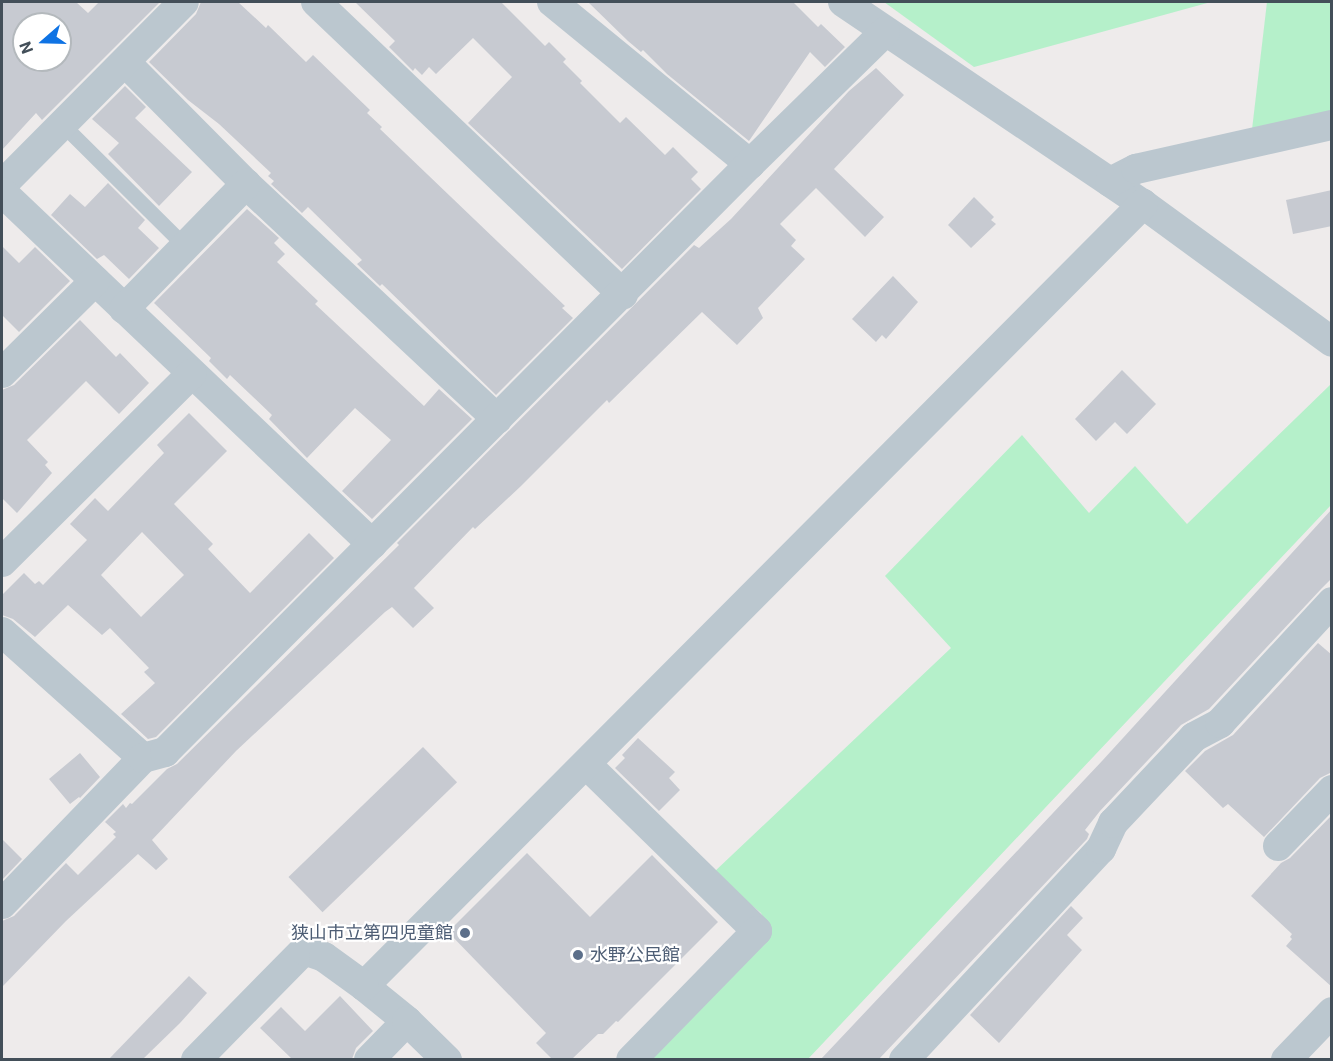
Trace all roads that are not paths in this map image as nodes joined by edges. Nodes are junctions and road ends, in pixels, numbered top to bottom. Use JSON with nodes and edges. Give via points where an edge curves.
{"nodes":[{"id":1,"x":184,"y":2,"type":"edge"},
{"id":2,"x":316,"y":2,"type":"edge"},
{"id":3,"x":552,"y":2,"type":"edge"},
{"id":4,"x":843,"y":2,"type":"edge"},
{"id":5,"x":885,"y":32,"type":"junction"},
{"id":6,"x":125,"y":62,"type":"junction"},
{"id":7,"x":62,"y":124,"type":"junction"},
{"id":8,"x":1332,"y":125,"type":"edge"},
{"id":9,"x":750,"y":164,"type":"junction"},
{"id":10,"x":1110,"y":182,"type":"junction"},
{"id":11,"x":246,"y":184,"type":"junction"},
{"id":12,"x":2,"y":185,"type":"edge"},
{"id":13,"x":2,"y":192,"type":"edge"},
{"id":14,"x":1143,"y":204,"type":"junction"},
{"id":15,"x":185,"y":246,"type":"junction"},
{"id":16,"x":95,"y":281,"type":"junction"},
{"id":17,"x":623,"y":294,"type":"junction"},
{"id":18,"x":124,"y":309,"type":"junction"},
{"id":19,"x":1332,"y":342,"type":"edge"},
{"id":20,"x":2,"y":373,"type":"edge"},
{"id":21,"x":191,"y":374,"type":"junction"},
{"id":22,"x":497,"y":419,"type":"junction"},
{"id":23,"x":372,"y":544,"type":"junction"},
{"id":24,"x":2,"y":562,"type":"edge"},
{"id":25,"x":1326,"y":618,"type":"edge"},
{"id":26,"x":2,"y":632,"type":"edge"},
{"id":27,"x":143,"y":758,"type":"junction"},
{"id":28,"x":586,"y":764,"type":"junction"},
{"id":29,"x":1332,"y":790,"type":"edge"},
{"id":30,"x":1278,"y":846,"type":"dead end"},
{"id":31,"x":2,"y":904,"type":"edge"},
{"id":32,"x":364,"y":986,"type":"junction"},
{"id":33,"x":1332,"y":1012,"type":"edge"},
{"id":34,"x":407,"y":1021,"type":"junction"},
{"id":35,"x":196,"y":1059,"type":"edge"},
{"id":36,"x":369,"y":1059,"type":"edge"},
{"id":37,"x":447,"y":1059,"type":"edge"},
{"id":38,"x":630,"y":1059,"type":"edge"},
{"id":39,"x":904,"y":1059,"type":"edge"},
{"id":40,"x":1286,"y":1059,"type":"edge"}],
"edges":[{"from":1,"to":6,"type":"street"},
{"from":2,"to":17,"type":"street"},
{"from":3,"to":9,"type":"street"},
{"from":4,"to":5,"type":"street"},
{"from":5,"to":9,"type":"street"},
{"from":5,"to":10,"type":"street"},
{"from":6,"to":7,"type":"street"},
{"from":6,"to":11,"type":"street"},
{"from":7,"to":12,"type":"street"},
{"from":7,"to":15,"type":"lane"},
{"from":8,"to":10,"type":"street","via":[[1136,169]]},
{"from":9,"to":17,"type":"street"},
{"from":10,"to":14,"type":"street"},
{"from":11,"to":15,"type":"street"},
{"from":11,"to":22,"type":"street"},
{"from":13,"to":16,"type":"street"},
{"from":14,"to":19,"type":"street"},
{"from":14,"to":28,"type":"street"},
{"from":15,"to":18,"type":"street"},
{"from":16,"to":18,"type":"street"},
{"from":16,"to":20,"type":"street"},
{"from":17,"to":22,"type":"street"},
{"from":18,"to":21,"type":"street"},
{"from":21,"to":23,"type":"street"},
{"from":21,"to":24,"type":"street"},
{"from":22,"to":23,"type":"street"},
{"from":23,"to":27,"type":"street","via":[[165,752]]},
{"from":25,"to":39,"type":"street","via":[[1220,723],[1194,737],[1113,823],[1101,849]]},
{"from":26,"to":27,"type":"street"},
{"from":27,"to":31,"type":"street"},
{"from":28,"to":32,"type":"street"},
{"from":28,"to":38,"type":"street","via":[[757,931]]},
{"from":29,"to":30,"type":"street"},
{"from":32,"to":34,"type":"street"},
{"from":32,"to":35,"type":"street","via":[[324,957],[304,950]]},
{"from":33,"to":40,"type":"street"},
{"from":34,"to":36,"type":"street"},
{"from":34,"to":37,"type":"street"}]}
